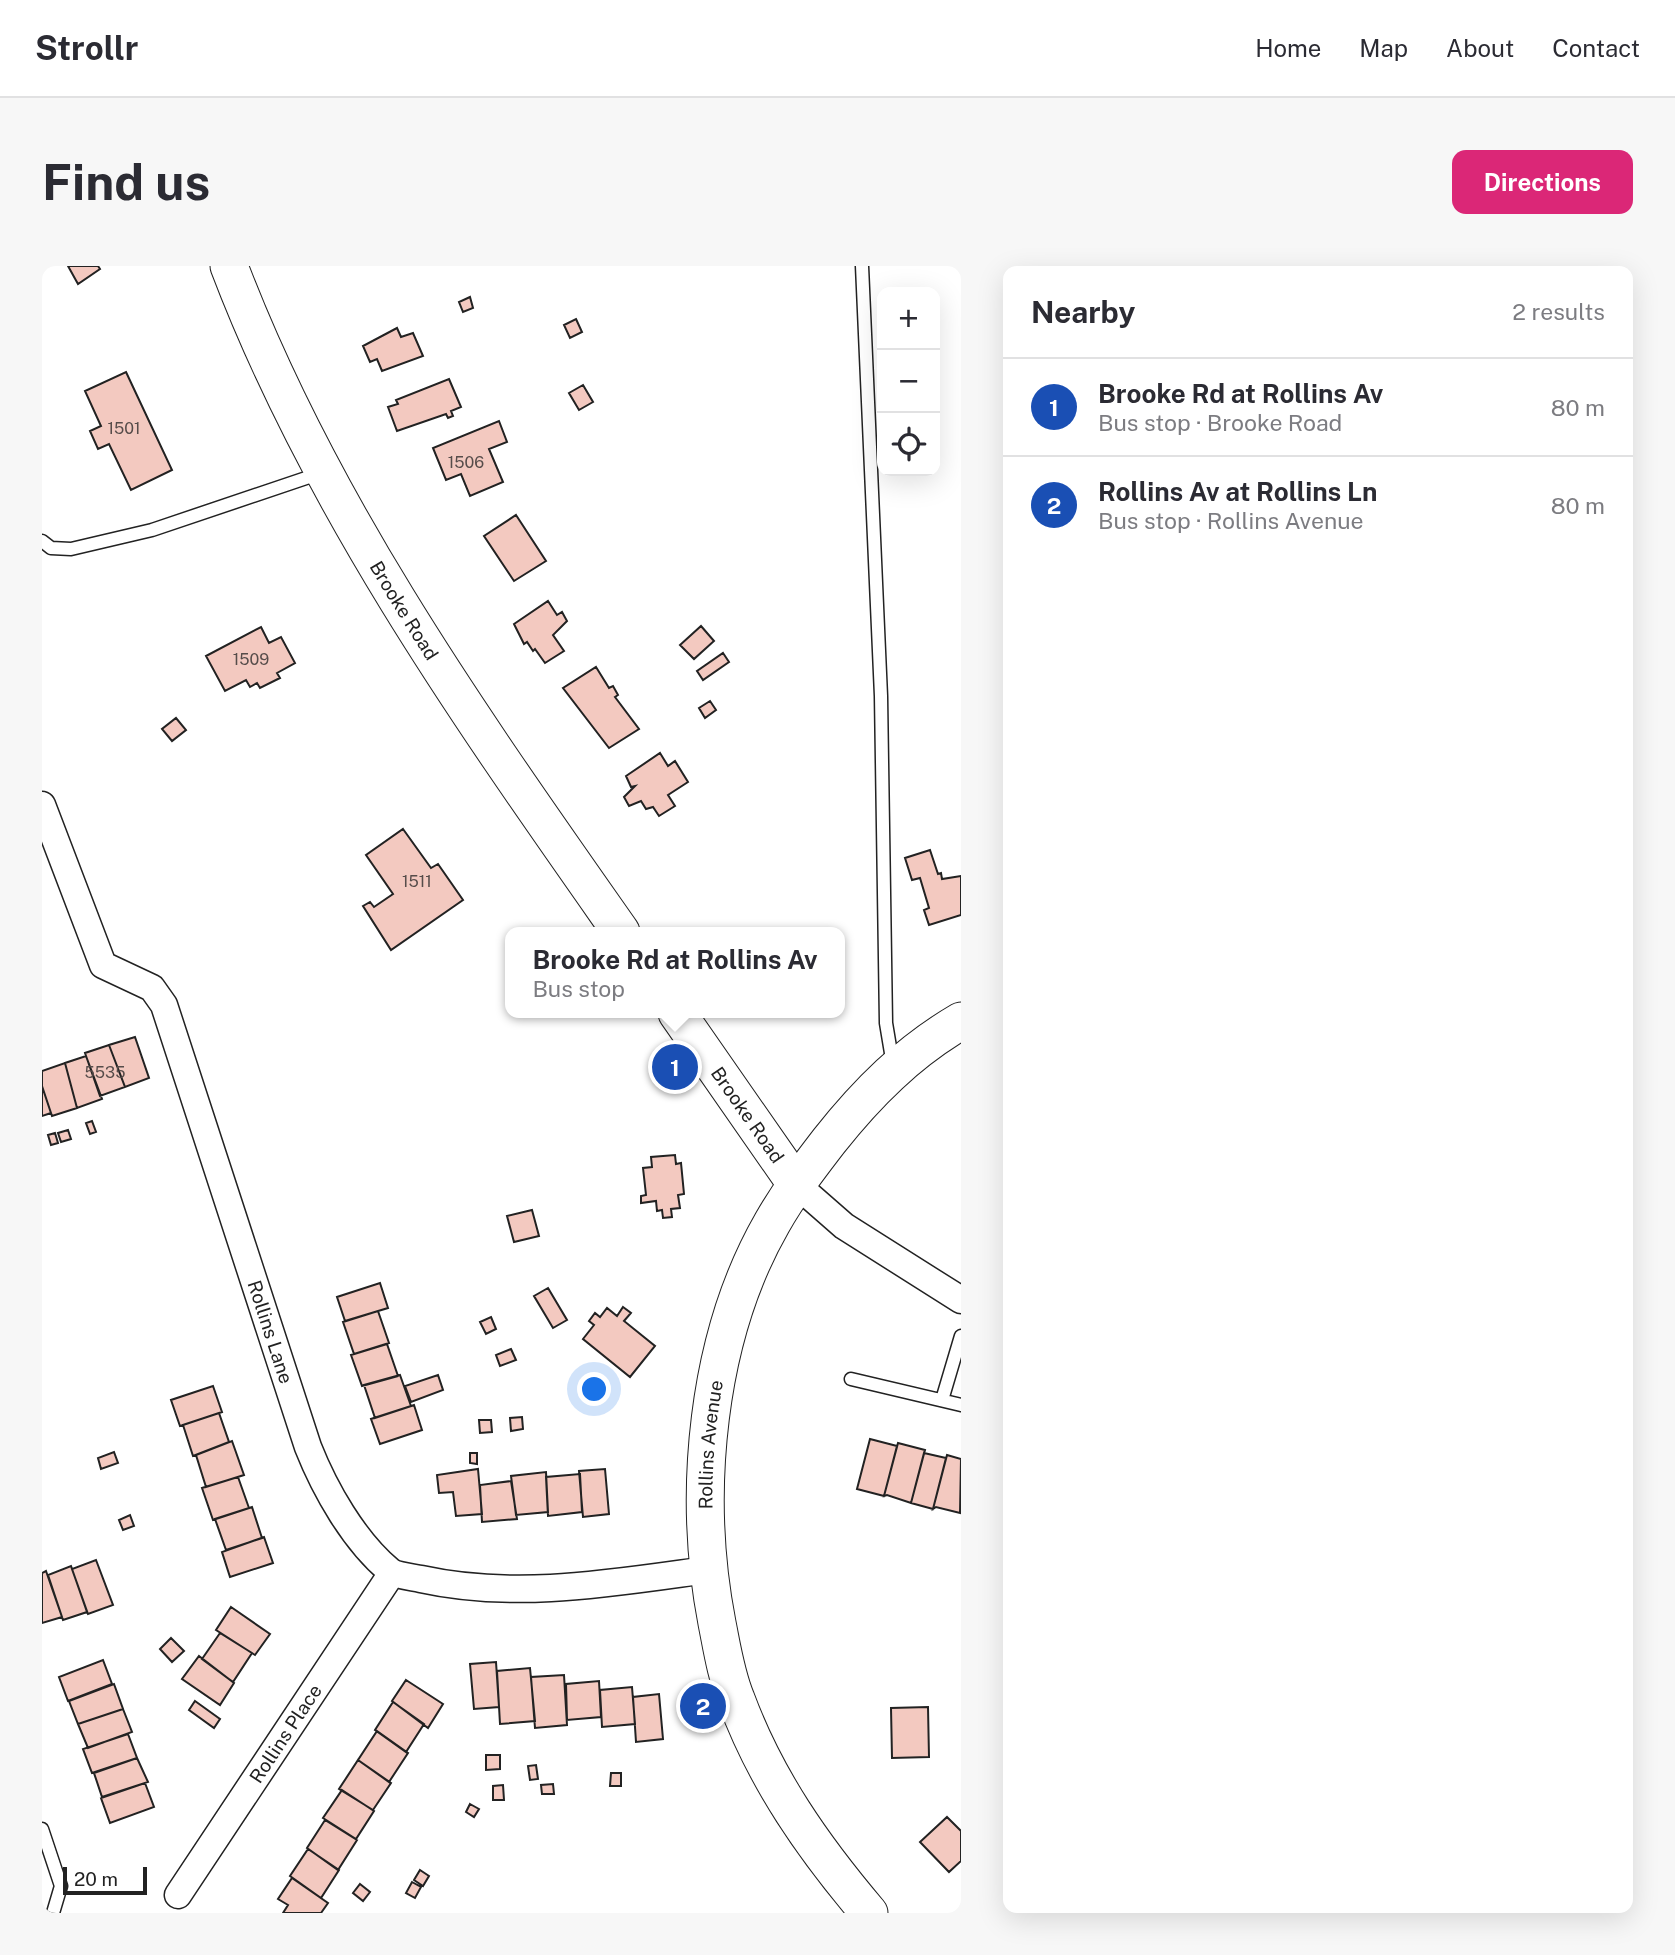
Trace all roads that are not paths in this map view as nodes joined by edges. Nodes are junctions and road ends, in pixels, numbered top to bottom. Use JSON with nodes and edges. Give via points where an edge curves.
{"nodes":[{"id":1,"x":229,"y":266,"type":"edge"},
{"id":2,"x":862,"y":266,"type":"edge"},
{"id":3,"x":324,"y":472,"type":"junction"},
{"id":4,"x":42,"y":541,"type":"edge"},
{"id":5,"x":42,"y":805,"type":"edge"},
{"id":6,"x":618,"y":927,"type":"edge"},
{"id":7,"x":680,"y":1018,"type":"edge"},
{"id":8,"x":961,"y":1021,"type":"edge"},
{"id":9,"x":894,"y":1069,"type":"junction"},
{"id":10,"x":796,"y":1184,"type":"junction"},
{"id":11,"x":961,"y":1300,"type":"edge"},
{"id":12,"x":961,"y":1336,"type":"edge"},
{"id":13,"x":852,"y":1379,"type":"dead end"},
{"id":14,"x":942,"y":1401,"type":"junction"},
{"id":15,"x":961,"y":1405,"type":"edge"},
{"id":16,"x":707,"y":1570,"type":"junction"},
{"id":17,"x":392,"y":1573,"type":"junction"},
{"id":18,"x":42,"y":1829,"type":"edge"},
{"id":19,"x":178,"y":1895,"type":"dead end"},
{"id":20,"x":53,"y":1913,"type":"edge"},
{"id":21,"x":869,"y":1913,"type":"edge"}],
"edges":[{"from":1,"to":3,"type":"street","name":"Brooke Road","via":[[277,379]]},
{"from":2,"to":9,"type":"lane","via":[[881,696],[886,1023]]},
{"from":3,"to":4,"type":"lane","via":[[152,530],[71,550],[51,548]]},
{"from":3,"to":6,"type":"street","name":"Brooke Road","via":[[421,638]]},
{"from":5,"to":17,"type":"street","name":"Rollins Lane","via":[[103,965],[152,988],[164,1004],[321,1479],[357,1533]]},
{"from":7,"to":10,"type":"street","name":"Brooke Road"},
{"from":8,"to":9,"type":"street","name":"Rollins Avenue"},
{"from":9,"to":10,"type":"street","name":"Rollins Avenue","via":[[873,1088]]},
{"from":10,"to":11,"type":"street","via":[[844,1226]]},
{"from":10,"to":16,"type":"street","name":"Rollins Avenue","via":[[759,1247],[719,1374],[706,1450]]},
{"from":12,"to":14,"type":"lane"},
{"from":13,"to":14,"type":"lane"},
{"from":14,"to":15,"type":"lane"},
{"from":16,"to":17,"type":"street","via":[[516,1590],[472,1589]]},
{"from":16,"to":21,"type":"street","name":"Rollins Avenue","via":[[732,1686],[758,1755],[824,1860]]},
{"from":17,"to":19,"type":"street","name":"Rollins Place"},
{"from":18,"to":20,"type":"lane","via":[[61,1886]]}]}
